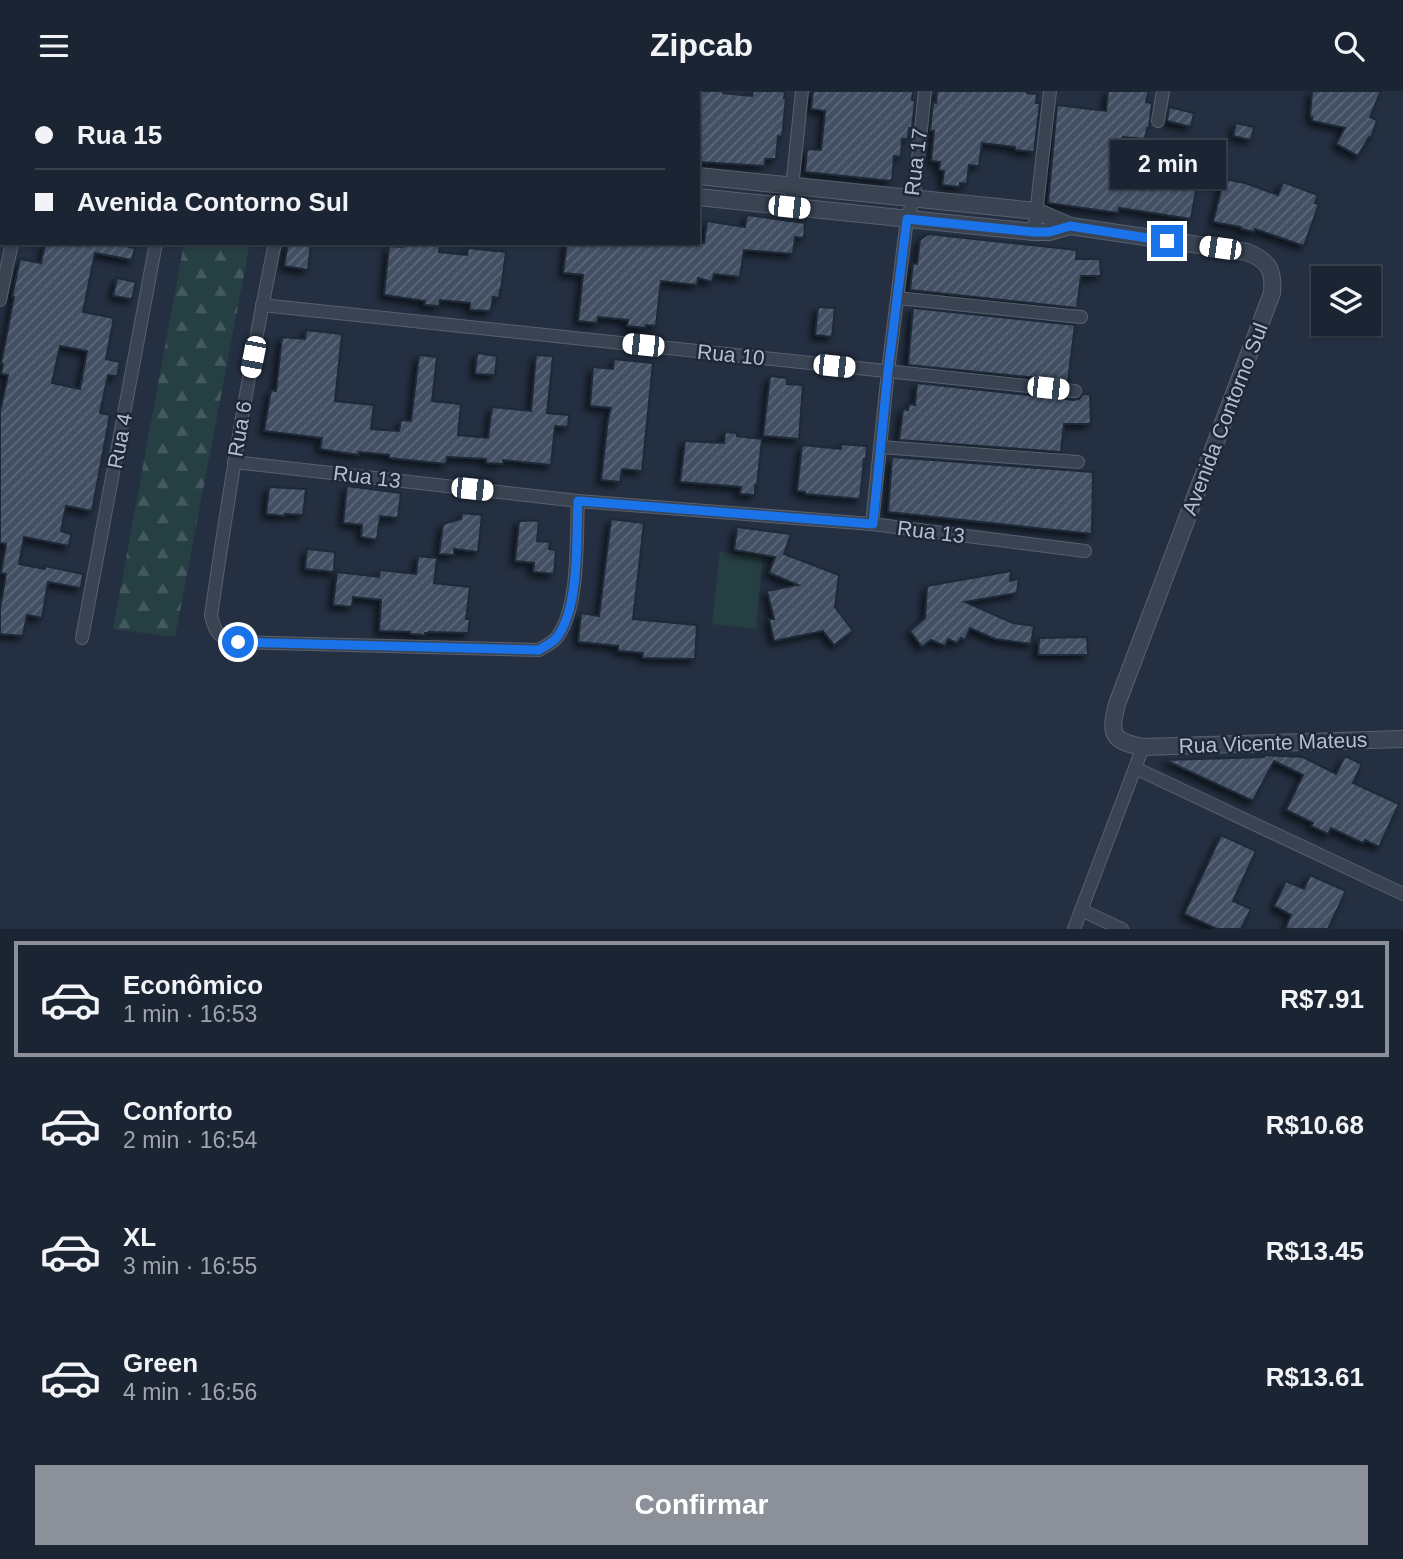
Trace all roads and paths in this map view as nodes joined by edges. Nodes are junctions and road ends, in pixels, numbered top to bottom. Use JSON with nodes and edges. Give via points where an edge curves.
{"nodes":[{"id":1,"x":802,"y":91,"type":"edge"},
{"id":2,"x":925,"y":91,"type":"edge"},
{"id":3,"x":1050,"y":91,"type":"edge"},
{"id":4,"x":1163,"y":91,"type":"edge"},
{"id":5,"x":1158,"y":121,"type":"dead end"},
{"id":6,"x":700,"y":176,"type":"edge"},
{"id":7,"x":792,"y":185,"type":"junction"},
{"id":8,"x":700,"y":197,"type":"edge"},
{"id":9,"x":914,"y":198,"type":"junction"},
{"id":10,"x":789,"y":207,"type":"junction"},
{"id":11,"x":1036,"y":211,"type":"junction"},
{"id":12,"x":907,"y":219,"type":"junction"},
{"id":13,"x":1070,"y":226,"type":"junction"},
{"id":14,"x":1034,"y":232,"type":"junction"},
{"id":15,"x":12,"y":245,"type":"edge"},
{"id":16,"x":156,"y":245,"type":"edge"},
{"id":17,"x":275,"y":245,"type":"edge"},
{"id":18,"x":898,"y":298,"type":"junction"},
{"id":19,"x":0,"y":300,"type":"edge"},
{"id":20,"x":262,"y":305,"type":"junction"},
{"id":21,"x":1081,"y":317,"type":"dead end"},
{"id":22,"x":888,"y":371,"type":"junction"},
{"id":23,"x":1075,"y":391,"type":"dead end"},
{"id":24,"x":882,"y":447,"type":"junction"},
{"id":25,"x":234,"y":462,"type":"junction"},
{"id":26,"x":1078,"y":462,"type":"dead end"},
{"id":27,"x":578,"y":501,"type":"junction"},
{"id":28,"x":873,"y":524,"type":"junction"},
{"id":29,"x":1085,"y":551,"type":"dead end"},
{"id":30,"x":82,"y":638,"type":"dead end"},
{"id":31,"x":1403,"y":739,"type":"edge"},
{"id":32,"x":1143,"y":747,"type":"junction"},
{"id":33,"x":1135,"y":768,"type":"junction"},
{"id":34,"x":1403,"y":894,"type":"edge"},
{"id":35,"x":1081,"y":910,"type":"junction"},
{"id":36,"x":1073,"y":929,"type":"edge"},
{"id":37,"x":1122,"y":929,"type":"edge"}],
"edges":[{"from":1,"to":7,"type":"street"},
{"from":2,"to":9,"type":"street","name":"Rua 17"},
{"from":3,"to":11,"type":"street"},
{"from":4,"to":5,"type":"street"},
{"from":6,"to":7,"type":"street","name":"Avenida Contorno Sul"},
{"from":7,"to":9,"type":"street","name":"Avenida Contorno Sul"},
{"from":7,"to":10,"type":"street"},
{"from":8,"to":10,"type":"street","name":"Avenida Contorno Sul"},
{"from":9,"to":11,"type":"street","name":"Avenida Contorno Sul"},
{"from":9,"to":12,"type":"street","name":"Rua 17"},
{"from":10,"to":12,"type":"street","name":"Avenida Contorno Sul"},
{"from":11,"to":13,"type":"street","name":"Avenida Contorno Sul"},
{"from":11,"to":14,"type":"street"},
{"from":12,"to":14,"type":"street","name":"Avenida Contorno Sul"},
{"from":12,"to":18,"type":"street","name":"Rua 17"},
{"from":13,"to":14,"type":"street","name":"Avenida Contorno Sul"},
{"from":13,"to":32,"type":"street","name":"Avenida Contorno Sul","via":[[1247,252],[1261,258],[1273,280],[1272,293],[1117,705],[1113,729],[1117,737]]},
{"from":15,"to":19,"type":"street"},
{"from":16,"to":30,"type":"street","name":"Rua 4"},
{"from":17,"to":20,"type":"street","name":"Rua 6"},
{"from":18,"to":21,"type":"street"},
{"from":18,"to":22,"type":"street","name":"Rua 17"},
{"from":20,"to":22,"type":"street","name":"Rua 10"},
{"from":20,"to":25,"type":"street","name":"Rua 6"},
{"from":22,"to":23,"type":"street","name":"Rua 10"},
{"from":22,"to":24,"type":"street","name":"Rua 17"},
{"from":24,"to":26,"type":"street"},
{"from":24,"to":28,"type":"street","name":"Rua 17"},
{"from":25,"to":27,"type":"street","name":"Rua 13"},
{"from":25,"to":27,"type":"street","name":"Rua 6","via":[[211,616],[215,631],[238,642],[539,650],[556,639],[567,619],[573,596]]},
{"from":27,"to":28,"type":"street","name":"Rua 13"},
{"from":28,"to":29,"type":"street","name":"Rua 13"},
{"from":31,"to":32,"type":"street","name":"Rua Vicente Mateus"},
{"from":32,"to":33,"type":"street"},
{"from":33,"to":34,"type":"street"},
{"from":33,"to":35,"type":"street"},
{"from":35,"to":36,"type":"street"},
{"from":35,"to":37,"type":"street"}]}
